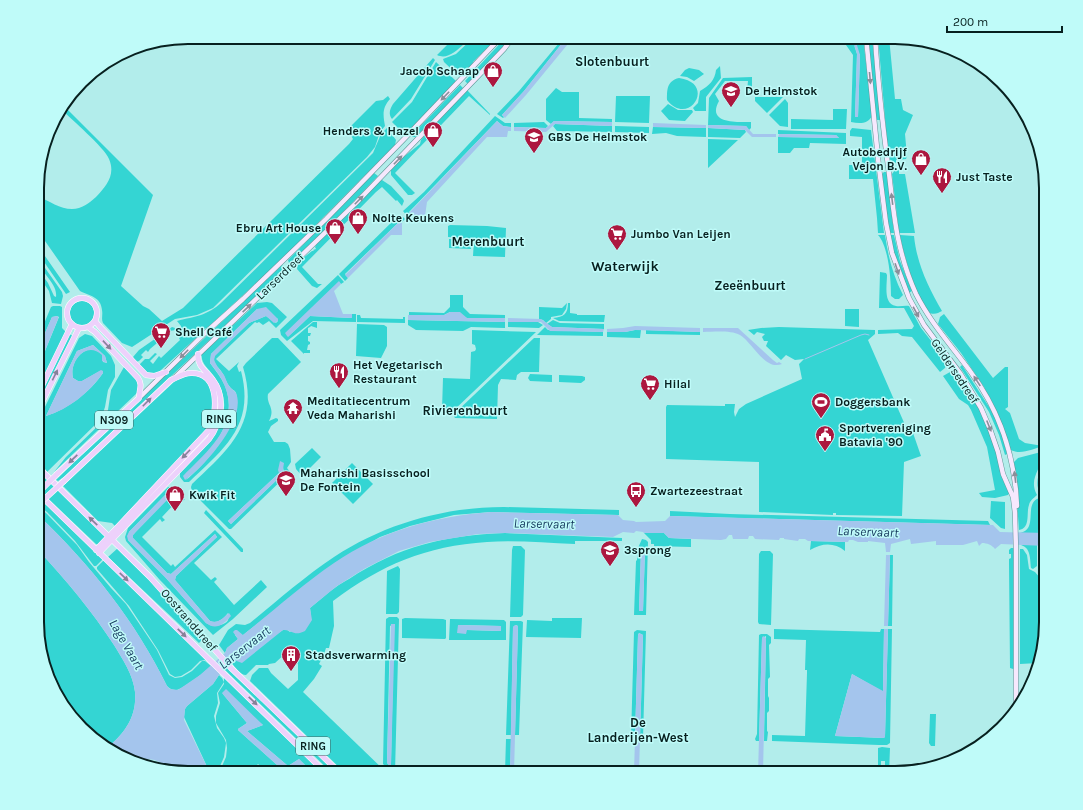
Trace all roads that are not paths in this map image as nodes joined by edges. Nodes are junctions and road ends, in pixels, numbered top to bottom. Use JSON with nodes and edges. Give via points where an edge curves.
{"nodes":[{"id":1,"x":494,"y":44,"type":"edge"},
{"id":2,"x":508,"y":44,"type":"edge"},
{"id":3,"x":867,"y":44,"type":"edge"},
{"id":4,"x":876,"y":44,"type":"edge"},
{"id":5,"x":95,"y":321,"type":"junction"},
{"id":6,"x":72,"y":324,"type":"junction"},
{"id":7,"x":88,"y":327,"type":"junction"},
{"id":8,"x":79,"y":328,"type":"junction"},
{"id":9,"x":198,"y":354,"type":"junction"},
{"id":10,"x":166,"y":372,"type":"junction"},
{"id":11,"x":171,"y":380,"type":"junction"},
{"id":12,"x":44,"y":382,"type":"edge"},
{"id":13,"x":44,"y":398,"type":"edge"},
{"id":14,"x":139,"y":398,"type":"junction"},
{"id":15,"x":44,"y":473,"type":"edge"},
{"id":16,"x":44,"y":487,"type":"edge"},
{"id":17,"x":44,"y":499,"type":"edge"},
{"id":18,"x":44,"y":499,"type":"edge"},
{"id":19,"x":1017,"y":527,"type":"junction"},
{"id":20,"x":102,"y":530,"type":"junction"},
{"id":21,"x":118,"y":530,"type":"junction"},
{"id":22,"x":110,"y":538,"type":"junction"},
{"id":23,"x":119,"y":546,"type":"junction"},
{"id":24,"x":98,"y":551,"type":"junction"},
{"id":25,"x":1017,"y":551,"type":"junction"},
{"id":26,"x":1019,"y":696,"type":"edge"},
{"id":27,"x":1016,"y":700,"type":"edge"},
{"id":28,"x":319,"y":766,"type":"edge"},
{"id":29,"x":333,"y":766,"type":"edge"}],
"edges":[{"from":1,"to":10,"type":"main road","name":"Larserdreef","one_way":true,"via":[[326,219]]},
{"from":9,"to":2,"type":"main road","name":"Larserdreef","one_way":true,"via":[[385,173]]},
{"from":3,"to":19,"type":"main road","name":"Geldersedreef","one_way":true,"via":[[887,231],[898,274],[924,325],[967,384],[984,415],[1013,497]]},
{"from":19,"to":4,"type":"main road","name":"Geldersedreef","one_way":true,"via":[[1014,471],[1000,424],[975,378],[927,314],[900,252]]},
{"from":5,"to":6,"type":"main road","via":[[97,313],[93,303],[88,299],[78,298],[70,303],[67,310],[67,316]]},
{"from":5,"to":7,"type":"main road"},
{"from":5,"to":10,"type":"main road","via":[[144,373],[156,376]]},
{"from":6,"to":8,"type":"main road"},
{"from":6,"to":12,"type":"main road"},
{"from":7,"to":8,"type":"main road"},
{"from":7,"to":14,"type":"main road","one_way":true,"via":[[141,383]]},
{"from":13,"to":8,"type":"main road","one_way":true},
{"from":9,"to":11,"type":"main road","name":"Larserdreef"},
{"from":9,"to":21,"type":"main road","number":"RING","via":[[199,364],[213,379],[219,393],[220,412],[216,428],[209,439]]},
{"from":10,"to":14,"type":"main road","name":"Larserdreef"},
{"from":17,"to":11,"type":"main road","name":"Larserdreef","number":"N309","one_way":true,"bridge":true},
{"from":11,"to":21,"type":"main road","number":"RING","one_way":true,"via":[[192,373],[202,375],[208,380],[215,397],[213,420],[205,435]]},
{"from":14,"to":16,"type":"main road","name":"Larserdreef","number":"N309","one_way":true,"bridge":true},
{"from":20,"to":15,"type":"main road","name":"Oostranddreef","number":"RING","one_way":true},
{"from":18,"to":24,"type":"main road","name":"Oostranddreef","number":"RING"},
{"from":19,"to":25,"type":"main road","name":"Geldersedreef"},
{"from":20,"to":21,"type":"main road"},
{"from":20,"to":22,"type":"main road","name":"Oostranddreef","number":"RING"},
{"from":21,"to":22,"type":"main road","number":"RING"},
{"from":21,"to":23,"type":"main road"},
{"from":22,"to":23,"type":"main road","name":"Oostranddreef","number":"RING"},
{"from":22,"to":24,"type":"main road","number":"RING"},
{"from":23,"to":29,"type":"main road","name":"Oostranddreef","number":"RING","via":[[166,593],[231,668]]},
{"from":24,"to":28,"type":"main road","name":"Oostranddreef","number":"RING","one_way":true},
{"from":25,"to":26,"type":"main road","name":"Geldersedreef"},
{"from":25,"to":27,"type":"main road","name":"Geldersedreef"}]}
